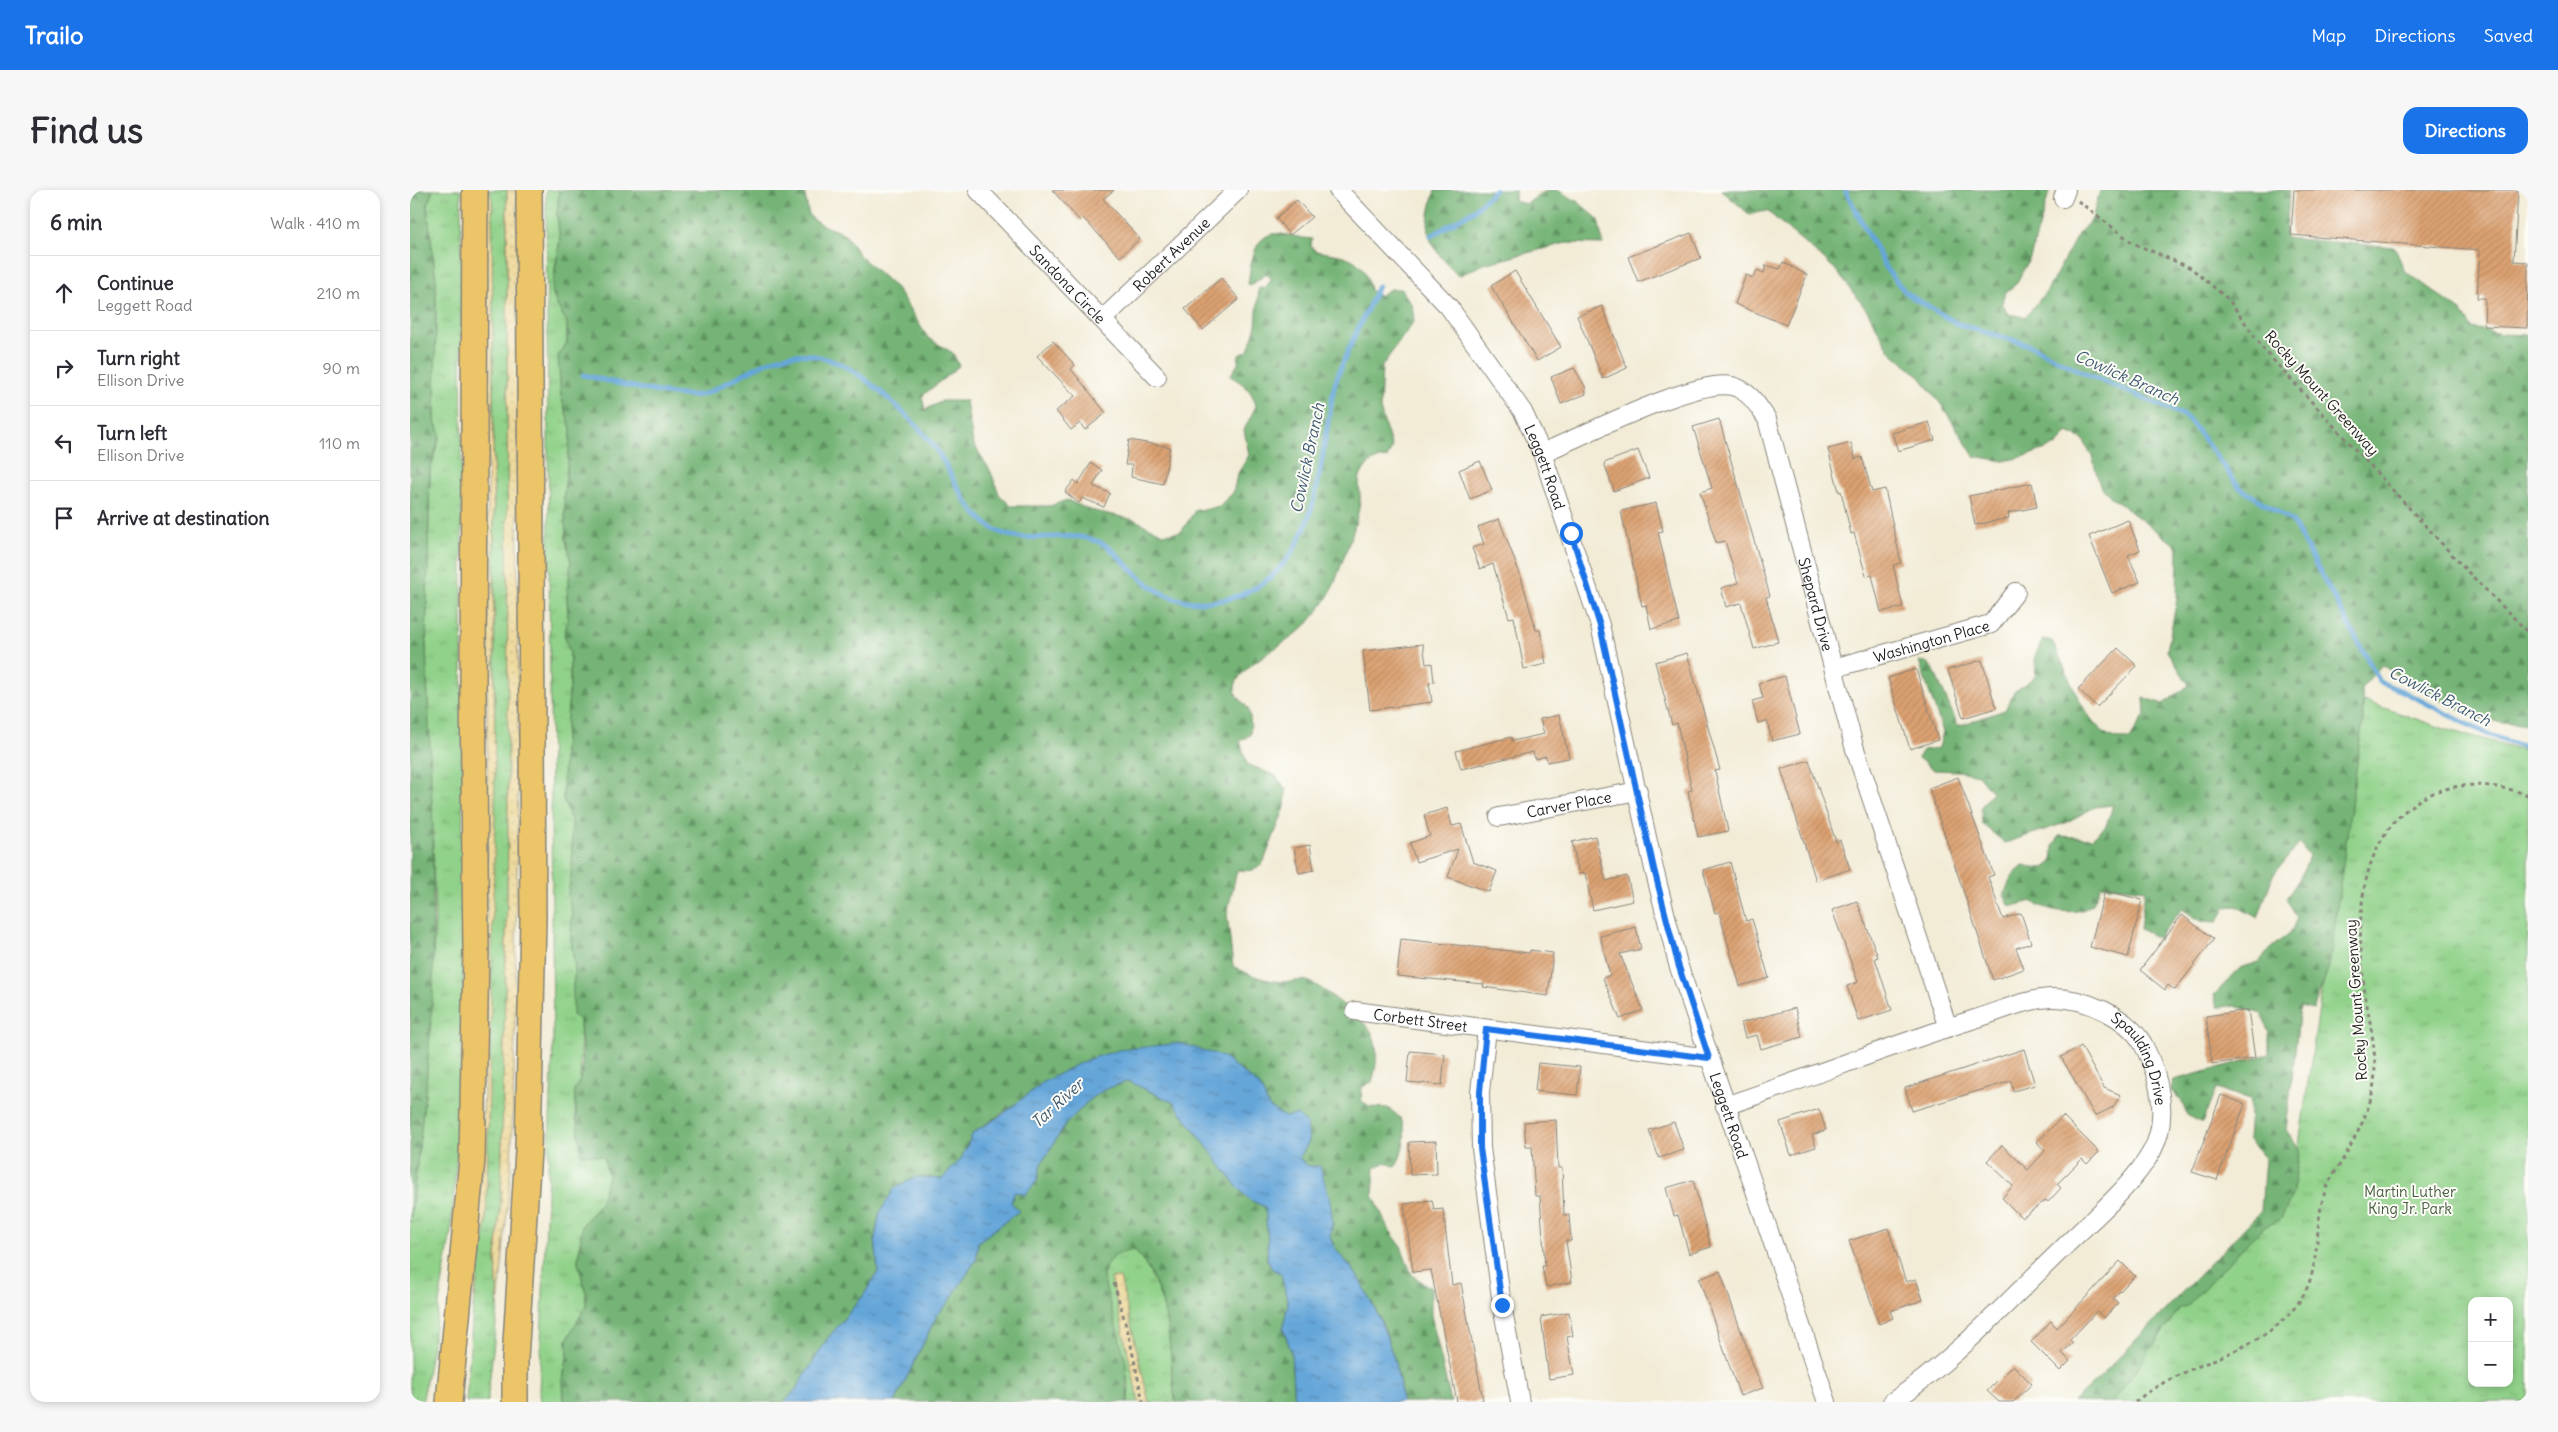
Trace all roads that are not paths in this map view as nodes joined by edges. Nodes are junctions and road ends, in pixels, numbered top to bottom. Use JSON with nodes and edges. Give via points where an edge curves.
{"nodes":[{"id":1,"x":475,"y":190,"type":"edge"},
{"id":2,"x":529,"y":190,"type":"edge"},
{"id":3,"x":978,"y":190,"type":"edge"},
{"id":4,"x":1238,"y":190,"type":"edge"},
{"id":5,"x":1338,"y":190,"type":"edge"},
{"id":6,"x":1103,"y":319,"type":"junction"},
{"id":7,"x":1157,"y":377,"type":"dead end"},
{"id":8,"x":1542,"y":454,"type":"junction"},
{"id":9,"x":2016,"y":592,"type":"dead end"},
{"id":10,"x":1834,"y":668,"type":"junction"},
{"id":11,"x":1638,"y":791,"type":"junction"},
{"id":12,"x":1499,"y":817,"type":"dead end"},
{"id":13,"x":1355,"y":1011,"type":"dead end"},
{"id":14,"x":1948,"y":1028,"type":"junction"},
{"id":15,"x":1486,"y":1029,"type":"junction"},
{"id":16,"x":1709,"y":1058,"type":"junction"},
{"id":17,"x":1725,"y":1106,"type":"junction"},
{"id":18,"x":515,"y":1359,"type":"junction"},
{"id":19,"x":449,"y":1399,"type":"edge"},
{"id":20,"x":508,"y":1402,"type":"edge"},
{"id":21,"x":515,"y":1402,"type":"edge"},
{"id":22,"x":1520,"y":1402,"type":"edge"},
{"id":23,"x":1827,"y":1402,"type":"edge"},
{"id":24,"x":1892,"y":1402,"type":"edge"}],
"edges":[{"from":1,"to":19,"type":"highway","via":[[476,949],[472,1159]]},
{"from":2,"to":18,"type":"highway","via":[[533,919],[528,1151]]},
{"from":3,"to":6,"type":"street","name":"Sandona Circle"},
{"from":4,"to":6,"type":"street","name":"Robert Avenue"},
{"from":5,"to":8,"type":"street","name":"Leggett Road","via":[[1449,307],[1523,412]]},
{"from":6,"to":7,"type":"street","name":"Sandona Circle"},
{"from":8,"to":10,"type":"street","name":"Shepard Drive","via":[[1704,386],[1732,386],[1752,398],[1767,419]]},
{"from":8,"to":11,"type":"street","name":"Leggett Road","via":[[1600,626]]},
{"from":9,"to":10,"type":"street","name":"Washington Place","via":[[1991,624]]},
{"from":10,"to":14,"type":"street","name":"Shepard Drive","via":[[1854,746]]},
{"from":11,"to":12,"type":"street","name":"Carver Place"},
{"from":11,"to":16,"type":"street","name":"Leggett Road","via":[[1678,964]]},
{"from":13,"to":15,"type":"street","name":"Corbett Street"},
{"from":14,"to":17,"type":"street","name":"Spaulding Drive"},
{"from":14,"to":24,"type":"street","name":"Spaulding Drive","via":[[2050,998],[2072,1000],[2097,1008],[2121,1021],[2140,1040],[2154,1064],[2160,1091],[2160,1121],[2153,1150],[2109,1203],[1934,1373]]},
{"from":15,"to":16,"type":"street","name":"Corbett Street"},
{"from":15,"to":22,"type":"street","via":[[1480,1092],[1480,1148],[1502,1305]]},
{"from":16,"to":17,"type":"street","name":"Leggett Road"},
{"from":17,"to":23,"type":"street","name":"Leggett Road"},
{"from":18,"to":20,"type":"highway"},
{"from":18,"to":21,"type":"highway"}]}
